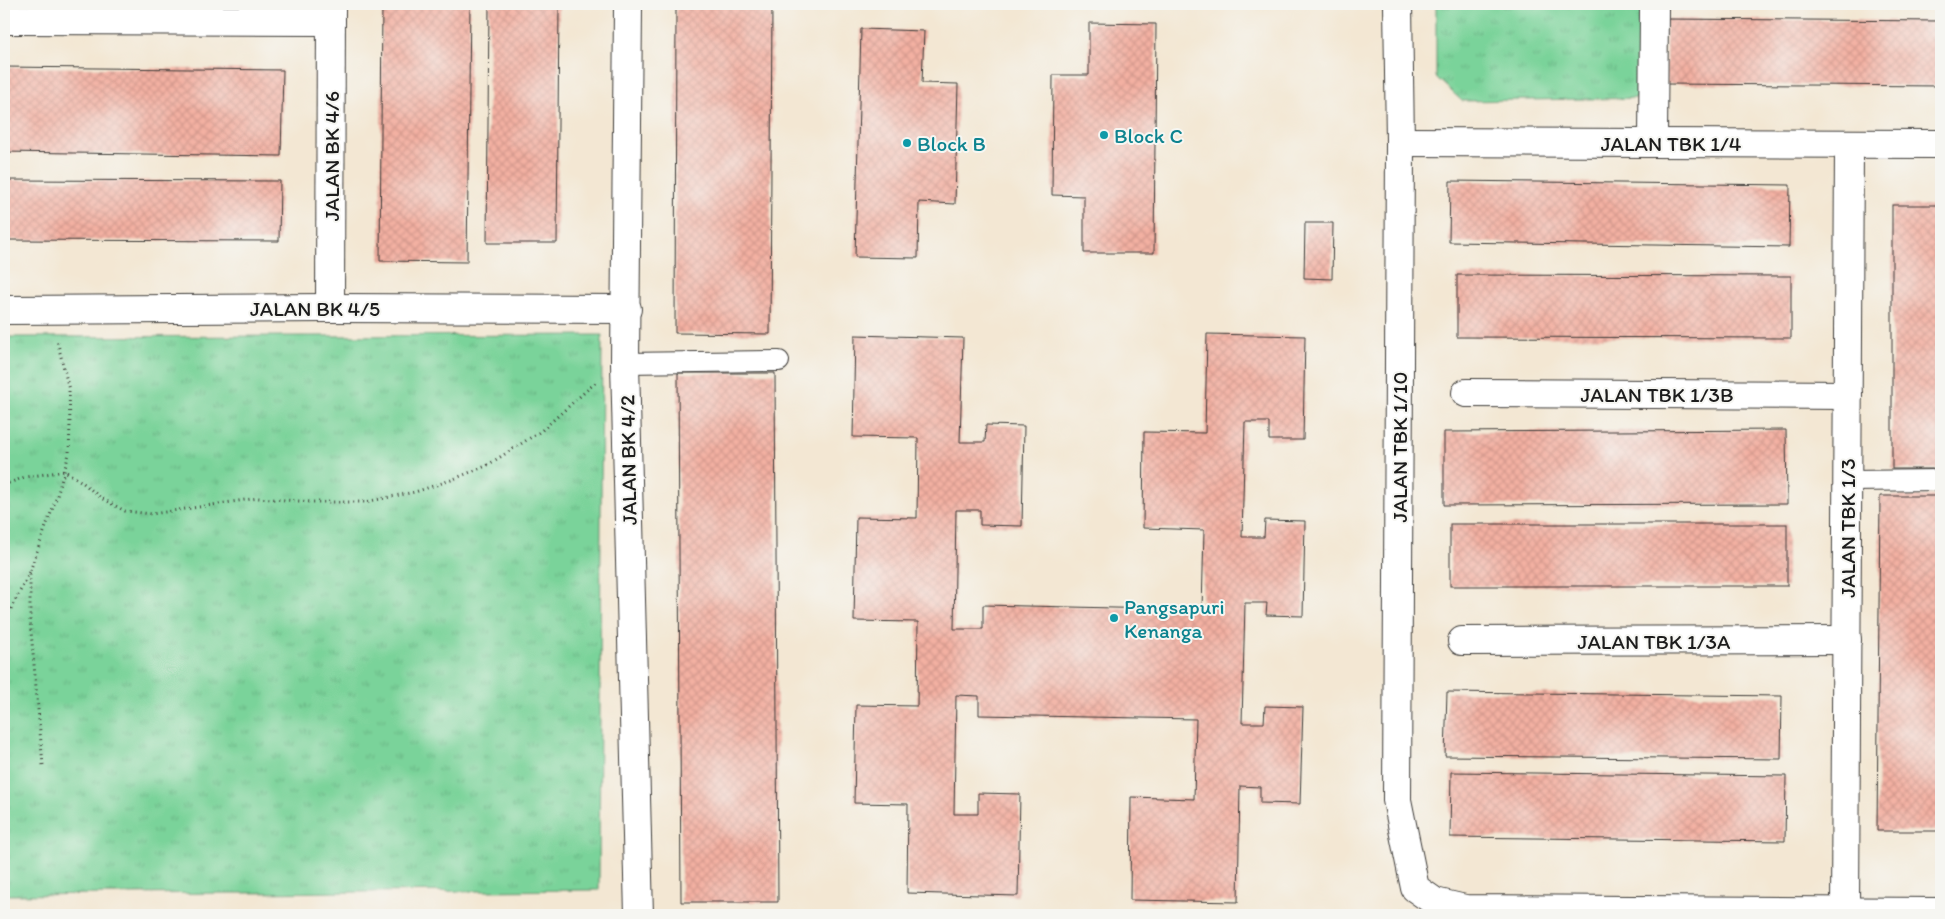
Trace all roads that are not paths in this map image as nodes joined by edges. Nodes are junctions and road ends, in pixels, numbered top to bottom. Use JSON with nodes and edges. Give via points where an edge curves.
{"nodes":[{"id":1,"x":628,"y":4,"type":"edge"},
{"id":2,"x":1398,"y":4,"type":"edge"},
{"id":3,"x":1654,"y":4,"type":"edge"},
{"id":4,"x":331,"y":12,"type":"edge"},
{"id":5,"x":4,"y":20,"type":"edge"},
{"id":6,"x":1400,"y":142,"type":"junction"},
{"id":7,"x":1653,"y":143,"type":"junction"},
{"id":8,"x":1849,"y":144,"type":"junction"},
{"id":9,"x":1941,"y":144,"type":"edge"},
{"id":10,"x":330,"y":308,"type":"junction"},
{"id":11,"x":627,"y":308,"type":"junction"},
{"id":12,"x":4,"y":310,"type":"edge"},
{"id":13,"x":779,"y":361,"type":"dead end"},
{"id":14,"x":625,"y":363,"type":"junction"},
{"id":15,"x":1466,"y":393,"type":"dead end"},
{"id":16,"x":1848,"y":395,"type":"junction"},
{"id":17,"x":1941,"y":480,"type":"edge"},
{"id":18,"x":1848,"y":481,"type":"junction"},
{"id":19,"x":1847,"y":640,"type":"junction"},
{"id":20,"x":1462,"y":641,"type":"dead end"},
{"id":21,"x":1846,"y":912,"type":"junction"},
{"id":22,"x":1941,"y":912,"type":"edge"},
{"id":23,"x":639,"y":915,"type":"edge"}],
"edges":[{"from":1,"to":11,"type":"street","name":"JALAN BK 4/2"},
{"from":2,"to":6,"type":"street","name":"JALAN TBK 1/10"},
{"from":3,"to":7,"type":"street"},
{"from":4,"to":5,"type":"street"},
{"from":4,"to":10,"type":"street","name":"JALAN BK 4/6"},
{"from":6,"to":7,"type":"street","name":"JALAN TBK 1/4"},
{"from":6,"to":21,"type":"street","name":"JALAN TBK 1/10","via":[[1397,800],[1415,888],[1435,902],[1465,909]]},
{"from":7,"to":8,"type":"street","name":"JALAN TBK 1/4"},
{"from":8,"to":9,"type":"street","name":"JALAN TBK 1/4"},
{"from":8,"to":16,"type":"street","name":"JALAN TBK 1/3"},
{"from":10,"to":11,"type":"street","name":"JALAN BK 4/5"},
{"from":10,"to":12,"type":"street","name":"JALAN BK 4/5"},
{"from":11,"to":14,"type":"street","name":"JALAN BK 4/2"},
{"from":13,"to":14,"type":"lane"},
{"from":14,"to":23,"type":"street","name":"JALAN BK 4/2"},
{"from":15,"to":16,"type":"street","name":"JALAN TBK 1/3B"},
{"from":16,"to":18,"type":"street","name":"JALAN TBK 1/3"},
{"from":17,"to":18,"type":"lane"},
{"from":18,"to":19,"type":"street","name":"JALAN TBK 1/3"},
{"from":19,"to":20,"type":"street","name":"JALAN TBK 1/3A"},
{"from":19,"to":21,"type":"street","name":"JALAN TBK 1/3"},
{"from":21,"to":22,"type":"street"}]}
